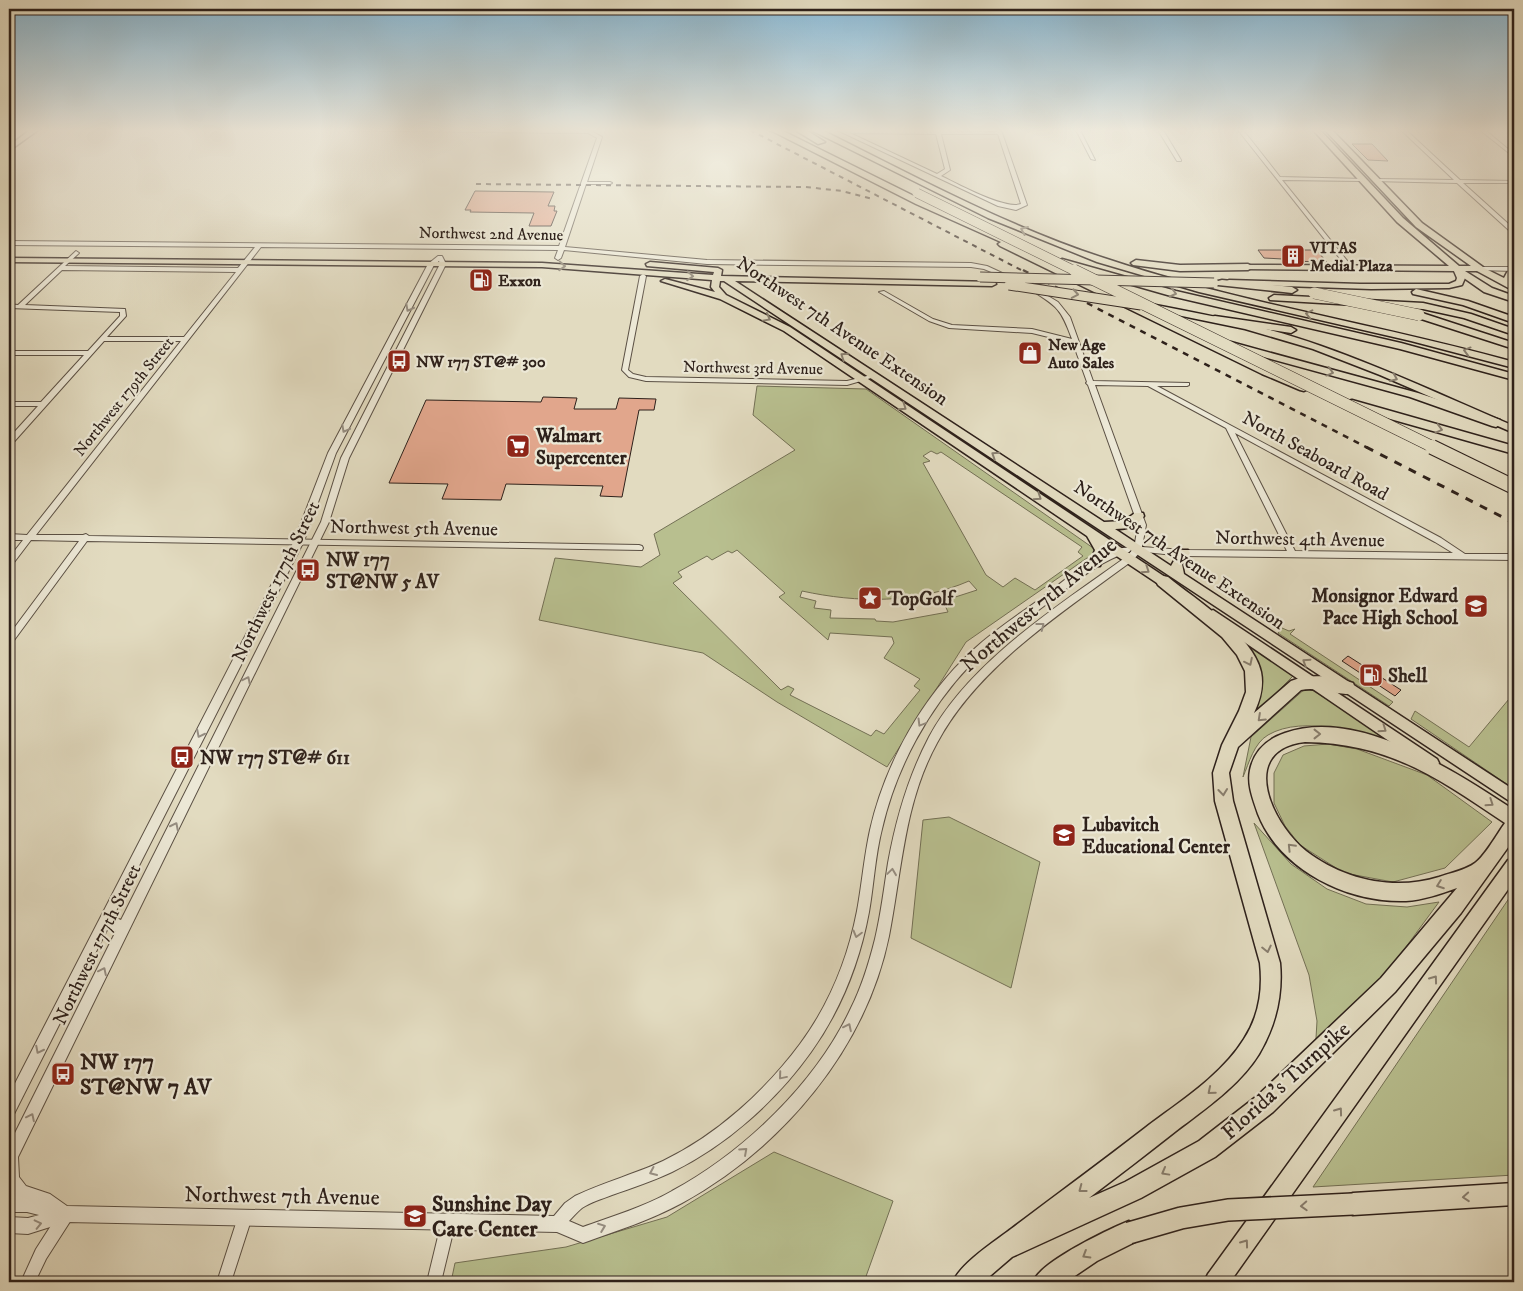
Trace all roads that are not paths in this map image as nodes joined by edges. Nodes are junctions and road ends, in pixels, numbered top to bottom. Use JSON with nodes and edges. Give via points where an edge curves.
{"nodes":[{"id":1,"x":581,"y":190,"type":"edge"},
{"id":2,"x":899,"y":190,"type":"edge"},
{"id":3,"x":915,"y":190,"type":"edge"},
{"id":4,"x":916,"y":190,"type":"edge"},
{"id":5,"x":940,"y":190,"type":"edge"},
{"id":6,"x":965,"y":190,"type":"edge"},
{"id":7,"x":1019,"y":190,"type":"edge"},
{"id":8,"x":1289,"y":190,"type":"edge"},
{"id":9,"x":1372,"y":190,"type":"edge"},
{"id":10,"x":1385,"y":190,"type":"edge"},
{"id":11,"x":1468,"y":190,"type":"edge"},
{"id":12,"x":919,"y":192,"type":"junction"},
{"id":13,"x":1407,"y":227,"type":"junction"},
{"id":14,"x":1514,"y":232,"type":"edge"},
{"id":15,"x":994,"y":236,"type":"junction"},
{"id":16,"x":9,"y":243,"type":"edge"},
{"id":17,"x":258,"y":246,"type":"junction"},
{"id":18,"x":444,"y":247,"type":"junction"},
{"id":19,"x":562,"y":248,"type":"junction"},
{"id":20,"x":1069,"y":248,"type":"junction"},
{"id":21,"x":1430,"y":248,"type":"junction"},
{"id":22,"x":9,"y":252,"type":"edge"},
{"id":23,"x":76,"y":254,"type":"junction"},
{"id":24,"x":558,"y":258,"type":"junction"},
{"id":25,"x":9,"y":260,"type":"edge"},
{"id":26,"x":442,"y":260,"type":"junction"},
{"id":27,"x":1117,"y":260,"type":"junction"},
{"id":28,"x":68,"y":261,"type":"junction"},
{"id":29,"x":246,"y":262,"type":"junction"},
{"id":30,"x":431,"y":264,"type":"junction"},
{"id":31,"x":971,"y":265,"type":"joint"},
{"id":32,"x":61,"y":268,"type":"junction"},
{"id":33,"x":1248,"y":268,"type":"joint"},
{"id":34,"x":1351,"y":269,"type":"junction"},
{"id":35,"x":1425,"y":269,"type":"junction"},
{"id":36,"x":1456,"y":269,"type":"junction"},
{"id":37,"x":1480,"y":269,"type":"junction"},
{"id":38,"x":1514,"y":269,"type":"edge"},
{"id":39,"x":606,"y":270,"type":"junction"},
{"id":40,"x":717,"y":274,"type":"junction"},
{"id":41,"x":643,"y":276,"type":"junction"},
{"id":42,"x":726,"y":278,"type":"junction"},
{"id":43,"x":774,"y":279,"type":"junction"},
{"id":44,"x":1078,"y":279,"type":"junction"},
{"id":45,"x":1218,"y":282,"type":"junction"},
{"id":46,"x":1021,"y":283,"type":"joint"},
{"id":47,"x":1514,"y":284,"type":"edge"},
{"id":48,"x":1363,"y":286,"type":"junction"},
{"id":49,"x":1514,"y":289,"type":"edge"},
{"id":50,"x":882,"y":292,"type":"dead end"},
{"id":51,"x":723,"y":298,"type":"junction"},
{"id":52,"x":1514,"y":300,"type":"edge"},
{"id":53,"x":767,"y":304,"type":"junction"},
{"id":54,"x":9,"y":306,"type":"edge"},
{"id":55,"x":20,"y":306,"type":"junction"},
{"id":56,"x":1216,"y":319,"type":"junction"},
{"id":57,"x":1514,"y":320,"type":"edge"},
{"id":58,"x":1166,"y":323,"type":"junction"},
{"id":59,"x":1514,"y":332,"type":"edge"},
{"id":60,"x":102,"y":339,"type":"junction"},
{"id":61,"x":186,"y":339,"type":"junction"},
{"id":62,"x":1076,"y":342,"type":"junction"},
{"id":63,"x":1514,"y":346,"type":"edge"},
{"id":64,"x":9,"y":352,"type":"edge"},
{"id":65,"x":1428,"y":353,"type":"junction"},
{"id":66,"x":89,"y":354,"type":"junction"},
{"id":67,"x":1514,"y":364,"type":"edge"},
{"id":68,"x":875,"y":376,"type":"junction"},
{"id":69,"x":1514,"y":377,"type":"edge"},
{"id":70,"x":863,"y":380,"type":"junction"},
{"id":71,"x":1089,"y":383,"type":"junction"},
{"id":72,"x":1187,"y":384,"type":"dead end"},
{"id":73,"x":1152,"y":385,"type":"junction"},
{"id":74,"x":9,"y":404,"type":"edge"},
{"id":75,"x":43,"y":404,"type":"junction"},
{"id":76,"x":1496,"y":423,"type":"junction"},
{"id":77,"x":1228,"y":425,"type":"junction"},
{"id":78,"x":1514,"y":430,"type":"edge"},
{"id":79,"x":9,"y":442,"type":"edge"},
{"id":80,"x":1514,"y":450,"type":"edge"},
{"id":81,"x":1514,"y":480,"type":"edge"},
{"id":82,"x":1514,"y":487,"type":"edge"},
{"id":83,"x":1138,"y":516,"type":"junction"},
{"id":84,"x":1102,"y":526,"type":"junction"},
{"id":85,"x":1090,"y":532,"type":"junction"},
{"id":86,"x":9,"y":537,"type":"edge"},
{"id":87,"x":30,"y":537,"type":"junction"},
{"id":88,"x":86,"y":537,"type":"junction"},
{"id":89,"x":299,"y":541,"type":"junction"},
{"id":90,"x":316,"y":541,"type":"junction"},
{"id":91,"x":639,"y":548,"type":"dead end"},
{"id":92,"x":1138,"y":549,"type":"junction"},
{"id":93,"x":1118,"y":551,"type":"junction"},
{"id":94,"x":1184,"y":553,"type":"junction"},
{"id":95,"x":1292,"y":554,"type":"junction"},
{"id":96,"x":1463,"y":556,"type":"junction"},
{"id":97,"x":1514,"y":557,"type":"edge"},
{"id":98,"x":1129,"y":559,"type":"junction"},
{"id":99,"x":9,"y":563,"type":"edge"},
{"id":100,"x":1096,"y":563,"type":"junction"},
{"id":101,"x":1179,"y":577,"type":"junction"},
{"id":102,"x":1163,"y":581,"type":"junction"},
{"id":103,"x":9,"y":641,"type":"edge"},
{"id":104,"x":1314,"y":681,"type":"junction"},
{"id":105,"x":1347,"y":688,"type":"junction"},
{"id":106,"x":1230,"y":745,"type":"junction"},
{"id":107,"x":1466,"y":787,"type":"junction"},
{"id":108,"x":1514,"y":798,"type":"edge"},
{"id":109,"x":1514,"y":820,"type":"edge"},
{"id":110,"x":1514,"y":825,"type":"edge"},
{"id":111,"x":1514,"y":866,"type":"edge"},
{"id":112,"x":1485,"y":867,"type":"junction"},
{"id":113,"x":105,"y":921,"type":"junction"},
{"id":114,"x":124,"y":927,"type":"junction"},
{"id":115,"x":9,"y":1108,"type":"edge"},
{"id":116,"x":10,"y":1158,"type":"edge"},
{"id":117,"x":1514,"y":1194,"type":"edge"},
{"id":118,"x":9,"y":1204,"type":"edge"},
{"id":119,"x":66,"y":1214,"type":"junction"},
{"id":120,"x":245,"y":1217,"type":"junction"},
{"id":121,"x":449,"y":1220,"type":"junction"},
{"id":122,"x":557,"y":1224,"type":"junction"},
{"id":123,"x":9,"y":1225,"type":"edge"},
{"id":124,"x":1004,"y":1249,"type":"junction"},
{"id":125,"x":28,"y":1282,"type":"edge"},
{"id":126,"x":224,"y":1282,"type":"edge"},
{"id":127,"x":434,"y":1282,"type":"edge"},
{"id":128,"x":965,"y":1282,"type":"edge"},
{"id":129,"x":1044,"y":1282,"type":"edge"},
{"id":130,"x":1216,"y":1282,"type":"edge"}],
"edges":[{"from":1,"to":19,"type":"street"},
{"from":2,"to":15,"type":"highway"},
{"from":3,"to":12,"type":"highway"},
{"from":4,"to":12,"type":"highway"},
{"from":20,"to":5,"type":"highway","one_way":true},
{"from":6,"to":7,"type":"street","via":[[1016,208],[1024,205]]},
{"from":8,"to":34,"type":"street"},
{"from":9,"to":13,"type":"main road"},
{"from":10,"to":37,"type":"main road","via":[[1419,225]]},
{"from":11,"to":14,"type":"street"},
{"from":12,"to":81,"type":"highway","bridge":true},
{"from":12,"to":82,"type":"highway","bridge":true},
{"from":13,"to":21,"type":"main road"},
{"from":13,"to":37,"type":"main road"},
{"from":15,"to":44,"type":"highway","via":[[1003,244]]},
{"from":15,"to":65,"type":"highway","one_way":true,"via":[[1052,258],[1141,285]]},
{"from":16,"to":17,"type":"street","name":"Northwest 2nd Avenue"},
{"from":17,"to":18,"type":"street","name":"Northwest 2nd Avenue"},
{"from":17,"to":29,"type":"street","name":"Northwest 179th Street"},
{"from":18,"to":19,"type":"street","name":"Northwest 2nd Avenue"},
{"from":18,"to":26,"type":"street","name":"Northwest 177th Street"},
{"from":19,"to":24,"type":"street"},
{"from":19,"to":31,"type":"street","name":"Northwest 2nd Avenue","via":[[707,262]]},
{"from":20,"to":27,"type":"highway"},
{"from":67,"to":20,"type":"highway","one_way":true,"via":[[1191,287],[1120,267]]},
{"from":21,"to":35,"type":"main road","via":[[1437,265]]},
{"from":21,"to":36,"type":"main road"},
{"from":22,"to":23,"type":"main road","name":"Northwest 2nd Avenue"},
{"from":23,"to":28,"type":"street"},
{"from":23,"to":29,"type":"main road","name":"Northwest 2nd Avenue"},
{"from":24,"to":26,"type":"main road","name":"Northwest 2nd Avenue"},
{"from":24,"to":40,"type":"main road","name":"Northwest 2nd Avenue"},
{"from":25,"to":28,"type":"main road","name":"Northwest 2nd Avenue"},
{"from":26,"to":29,"type":"main road","name":"Northwest 2nd Avenue"},
{"from":26,"to":30,"type":"main road","name":"Northwest 2nd Avenue"},
{"from":26,"to":39,"type":"main road","name":"Northwest 2nd Avenue","one_way":true},
{"from":26,"to":90,"type":"street","name":"Northwest 177th Street","via":[[345,458],[329,512]]},
{"from":27,"to":33,"type":"highway","via":[[1174,268]]},
{"from":27,"to":59,"type":"highway","via":[[1252,294],[1303,301],[1423,306]]},
{"from":28,"to":29,"type":"main road","name":"Northwest 2nd Avenue"},
{"from":28,"to":32,"type":"street"},
{"from":29,"to":30,"type":"main road","name":"Northwest 2nd Avenue"},
{"from":29,"to":32,"type":"street"},
{"from":29,"to":61,"type":"street","name":"Northwest 179th Street"},
{"from":30,"to":89,"type":"street","name":"Northwest 177th Street","one_way":true,"via":[[332,453]]},
{"from":31,"to":46,"type":"street","via":[[998,271]]},
{"from":32,"to":55,"type":"street"},
{"from":33,"to":34,"type":"main road"},
{"from":34,"to":35,"type":"main road"},
{"from":35,"to":36,"type":"main road"},
{"from":36,"to":37,"type":"main road"},
{"from":36,"to":48,"type":"main road","via":[[1460,281],[1453,286]]},
{"from":36,"to":49,"type":"highway"},
{"from":36,"to":52,"type":"highway","via":[[1488,290]]},
{"from":37,"to":38,"type":"street"},
{"from":37,"to":49,"type":"highway"},
{"from":38,"to":47,"type":"highway","via":[[1508,277]]},
{"from":39,"to":40,"type":"main road","name":"Northwest 2nd Avenue","one_way":true},
{"from":39,"to":41,"type":"main road"},
{"from":40,"to":42,"type":"main road","name":"Northwest 2nd Avenue"},
{"from":40,"to":44,"type":"main road","bridge":true},
{"from":40,"to":51,"type":"main road","name":"Northwest 7th Avenue Extension","via":[[716,289]]},
{"from":41,"to":51,"type":"main road"},
{"from":41,"to":70,"type":"street","name":"Northwest 3rd Avenue","via":[[626,370],[631,376],[838,383]]},
{"from":42,"to":43,"type":"main road","name":"Northwest 2nd Avenue"},
{"from":42,"to":53,"type":"main road","name":"Northwest 7th Avenue Extension"},
{"from":43,"to":53,"type":"main road","via":[[764,283],[760,289],[760,295]]},
{"from":43,"to":56,"type":"main road","name":"Northwest 2nd Avenue","one_way":true,"bridge":true,"via":[[992,284],[1062,292]]},
{"from":44,"to":45,"type":"main road","bridge":true},
{"from":44,"to":58,"type":"highway"},
{"from":45,"to":48,"type":"main road"},
{"from":45,"to":63,"type":"highway","bridge":true,"via":[[1314,293],[1419,315]]},
{"from":46,"to":62,"type":"street","via":[[1062,310]]},
{"from":48,"to":57,"type":"main road","via":[[1447,298]]},
{"from":50,"to":62,"type":"street","via":[[931,320],[951,326],[1032,330]]},
{"from":51,"to":70,"type":"main road","name":"Northwest 7th Avenue Extension","one_way":true,"via":[[787,329]]},
{"from":68,"to":53,"type":"main road","name":"Northwest 7th Avenue Extension","one_way":true},
{"from":54,"to":55,"type":"street"},
{"from":55,"to":60,"type":"street","via":[[123,310],[123,316]]},
{"from":56,"to":65,"type":"highway"},
{"from":56,"to":76,"type":"main road","name":"Northwest 2nd Avenue","one_way":true,"via":[[1283,336],[1346,358]]},
{"from":58,"to":76,"type":"highway","one_way":true},
{"from":58,"to":80,"type":"highway","one_way":true,"via":[[1315,392]]},
{"from":60,"to":61,"type":"street"},
{"from":60,"to":66,"type":"street"},
{"from":61,"to":87,"type":"street","name":"Northwest 179th Street"},
{"from":62,"to":71,"type":"street"},
{"from":64,"to":66,"type":"street"},
{"from":65,"to":69,"type":"highway"},
{"from":66,"to":75,"type":"street"},
{"from":68,"to":70,"type":"street","name":"Northwest 3rd Avenue"},
{"from":84,"to":68,"type":"main road","name":"Northwest 7th Avenue Extension","one_way":true},
{"from":70,"to":85,"type":"main road","name":"Northwest 7th Avenue Extension","one_way":true},
{"from":71,"to":73,"type":"street"},
{"from":71,"to":83,"type":"street"},
{"from":72,"to":73,"type":"street"},
{"from":73,"to":77,"type":"street","name":"North Seaboard Road"},
{"from":74,"to":75,"type":"street"},
{"from":75,"to":79,"type":"street"},
{"from":76,"to":78,"type":"main road","name":"Northwest 2nd Avenue"},
{"from":77,"to":95,"type":"street"},
{"from":77,"to":96,"type":"street","name":"North Seaboard Road"},
{"from":83,"to":84,"type":"main road","via":[[1127,525]]},
{"from":83,"to":92,"type":"street","via":[[1142,525]]},
{"from":84,"to":92,"type":"main road","name":"Northwest 7th Avenue Extension"},
{"from":85,"to":93,"type":"main road","name":"Northwest 7th Avenue Extension"},
{"from":85,"to":100,"type":"main road","via":[[1101,550]]},
{"from":86,"to":87,"type":"street","name":"Northwest 5th Avenue"},
{"from":87,"to":88,"type":"street","name":"Northwest 5th Avenue"},
{"from":87,"to":99,"type":"street","name":"Northwest 179th Street"},
{"from":88,"to":89,"type":"street","name":"Northwest 5th Avenue"},
{"from":88,"to":103,"type":"street"},
{"from":89,"to":90,"type":"street","name":"Northwest 5th Avenue"},
{"from":89,"to":113,"type":"street","name":"Northwest 177th Street","one_way":true},
{"from":90,"to":91,"type":"street","name":"Northwest 5th Avenue"},
{"from":114,"to":90,"type":"street","name":"Northwest 177th Street","one_way":true},
{"from":92,"to":93,"type":"street","name":"Northwest 7th Avenue"},
{"from":92,"to":94,"type":"street","name":"Northwest 4th Avenue"},
{"from":92,"to":98,"type":"street","name":"Northwest 7th Avenue"},
{"from":92,"to":101,"type":"main road","name":"Northwest 7th Avenue Extension"},
{"from":93,"to":98,"type":"main road","name":"Northwest 7th Avenue Extension"},
{"from":93,"to":100,"type":"street","name":"Northwest 7th Avenue"},
{"from":94,"to":95,"type":"street","name":"Northwest 4th Avenue"},
{"from":94,"to":101,"type":"main road","via":[[1176,564]]},
{"from":95,"to":96,"type":"street","name":"Northwest 4th Avenue"},
{"from":96,"to":97,"type":"street","name":"Northwest 4th Avenue"},
{"from":98,"to":102,"type":"main road","name":"Northwest 7th Avenue Extension","one_way":true},
{"from":122,"to":98,"type":"street","name":"Northwest 7th Avenue","one_way":true,"via":[[583,1235],[687,1191],[736,1159],[779,1120],[816,1078],[846,1032],[867,986],[882,940],[894,854],[911,788],[933,740],[956,704],[996,662]]},
{"from":100,"to":122,"type":"street","name":"Northwest 7th Avenue","one_way":true,"via":[[983,647],[965,663],[927,713],[890,784],[876,829],[863,913],[851,960],[832,1004],[800,1055],[770,1091],[729,1128],[679,1161],[578,1202]]},
{"from":105,"to":101,"type":"main road","name":"Northwest 7th Avenue Extension","one_way":true},
{"from":102,"to":104,"type":"main road","name":"Northwest 7th Avenue Extension"},
{"from":102,"to":106,"type":"highway","one_way":true,"via":[[1226,633],[1243,651],[1254,671],[1254,692]]},
{"from":104,"to":105,"type":"highway"},
{"from":104,"to":106,"type":"highway","one_way":true,"via":[[1296,685]]},
{"from":104,"to":107,"type":"main road","name":"Northwest 7th Avenue Extension","one_way":true},
{"from":105,"to":108,"type":"main road","name":"Northwest 7th Avenue Extension"},
{"from":106,"to":124,"type":"highway","one_way":true,"via":[[1221,772],[1224,801],[1270,963],[1269,1007],[1261,1027],[1252,1046],[1219,1084]]},
{"from":107,"to":109,"type":"highway","one_way":true},
{"from":112,"to":107,"type":"highway","one_way":true,"via":[[1432,888],[1405,892],[1350,884],[1304,859],[1276,832],[1263,808],[1257,785],[1260,763],[1272,746],[1291,736],[1319,734],[1350,736],[1415,758]]},
{"from":110,"to":112,"type":"highway","name":"Florida's Turnpike"},
{"from":130,"to":111,"type":"highway","one_way":true},
{"from":112,"to":124,"type":"highway","name":"Florida's Turnpike","one_way":true,"via":[[1388,985],[1265,1104],[1199,1154],[1132,1190]]},
{"from":113,"to":114,"type":"street"},
{"from":113,"to":115,"type":"street","name":"Northwest 177th Street","one_way":true},
{"from":116,"to":114,"type":"street","name":"Northwest 177th Street","one_way":true},
{"from":116,"to":119,"type":"street","via":[[12,1178],[21,1192],[45,1199]]},
{"from":117,"to":129,"type":"highway","one_way":true,"bridge":true,"via":[[1228,1210],[1181,1218],[1129,1233],[1089,1253]]},
{"from":118,"to":119,"type":"street","name":"Northwest 7th Avenue","via":[[27,1204]]},
{"from":119,"to":120,"type":"street","name":"Northwest 7th Avenue"},
{"from":123,"to":119,"type":"street","name":"Northwest 7th Avenue","one_way":true,"via":[[28,1226]]},
{"from":119,"to":125,"type":"street"},
{"from":120,"to":121,"type":"street","name":"Northwest 7th Avenue"},
{"from":120,"to":126,"type":"street"},
{"from":121,"to":122,"type":"street","name":"Northwest 7th Avenue"},
{"from":121,"to":127,"type":"street"},
{"from":124,"to":128,"type":"highway","name":"Florida's Turnpike"}]}
